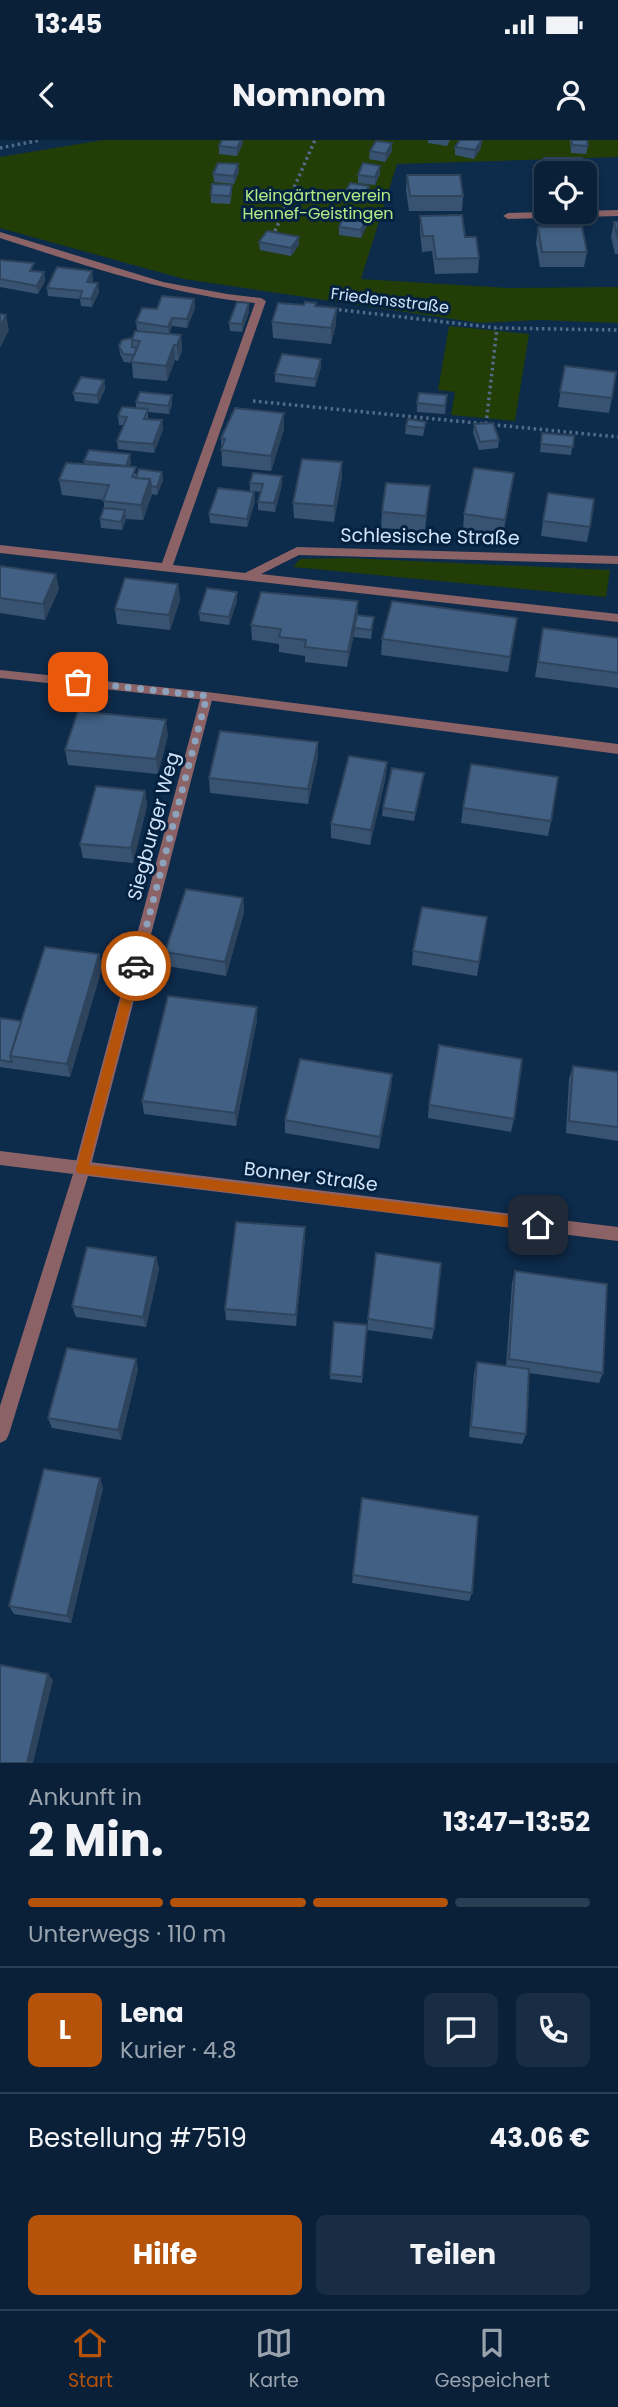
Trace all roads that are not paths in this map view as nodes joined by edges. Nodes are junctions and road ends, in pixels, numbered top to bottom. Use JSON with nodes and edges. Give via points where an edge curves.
{"nodes":[{"id":1,"x":618,"y":213,"type":"edge"},
{"id":2,"x":508,"y":216,"type":"dead end"},
{"id":3,"x":0,"y":235,"type":"edge"},
{"id":4,"x":0,"y":549,"type":"edge"},
{"id":5,"x":618,"y":559,"type":"edge"},
{"id":6,"x":166,"y":568,"type":"junction"},
{"id":7,"x":247,"y":577,"type":"junction"},
{"id":8,"x":618,"y":618,"type":"edge"},
{"id":9,"x":0,"y":674,"type":"edge"},
{"id":10,"x":207,"y":696,"type":"junction"},
{"id":11,"x":618,"y":749,"type":"edge"},
{"id":12,"x":0,"y":1158,"type":"edge"},
{"id":13,"x":82,"y":1169,"type":"junction"},
{"id":14,"x":618,"y":1234,"type":"edge"},
{"id":15,"x":0,"y":1434,"type":"edge"}],
"edges":[{"from":1,"to":2,"type":"street"},
{"from":3,"to":6,"type":"street","via":[[167,288],[261,301]]},
{"from":4,"to":6,"type":"street"},
{"from":5,"to":7,"type":"street","name":"Schlesische Straße","via":[[297,551]]},
{"from":6,"to":7,"type":"street"},
{"from":7,"to":8,"type":"street"},
{"from":9,"to":10,"type":"street"},
{"from":10,"to":11,"type":"street"},
{"from":10,"to":13,"type":"street","name":"Siegburger Weg"},
{"from":12,"to":13,"type":"street","name":"Bonner Straße"},
{"from":13,"to":14,"type":"street","name":"Bonner Straße"},
{"from":13,"to":15,"type":"street","name":"Siegburger Weg"}]}
